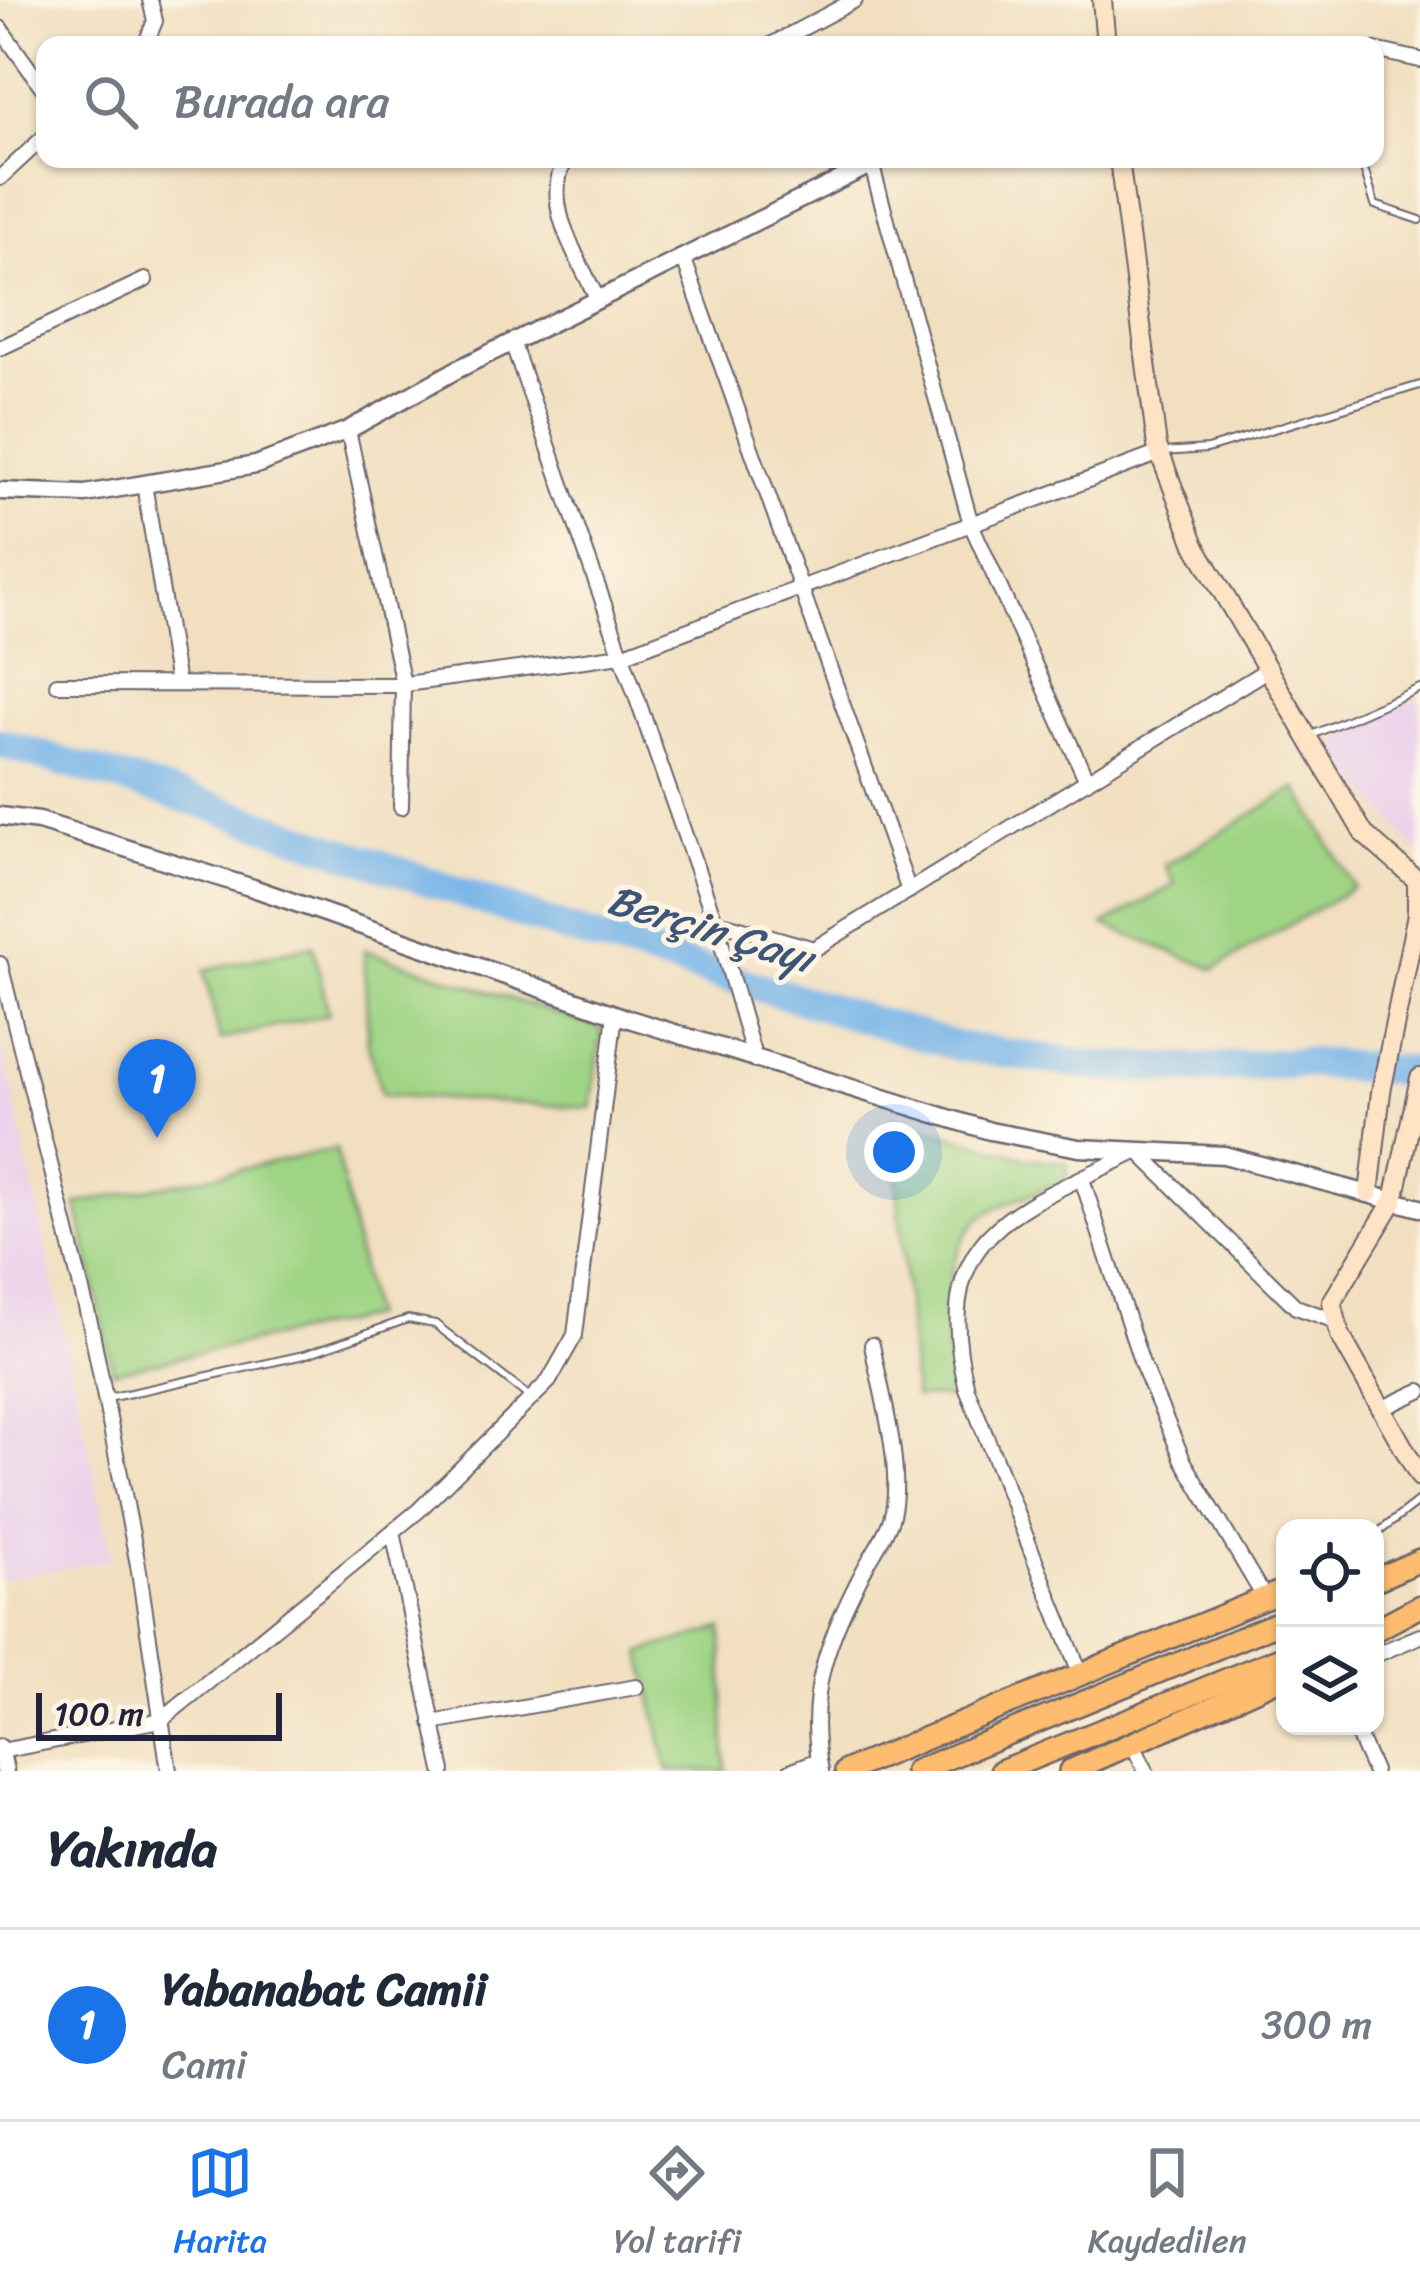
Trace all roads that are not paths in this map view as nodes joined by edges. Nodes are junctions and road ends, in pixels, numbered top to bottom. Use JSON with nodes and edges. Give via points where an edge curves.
{"nodes":[{"id":1,"x":150,"y":0,"type":"edge"},
{"id":2,"x":855,"y":0,"type":"edge"},
{"id":3,"x":1102,"y":0,"type":"edge"},
{"id":4,"x":0,"y":28,"type":"edge"},
{"id":5,"x":149,"y":36,"type":"edge"},
{"id":6,"x":788,"y":36,"type":"edge"},
{"id":7,"x":1105,"y":36,"type":"edge"},
{"id":8,"x":1384,"y":52,"type":"edge"},
{"id":9,"x":1420,"y":60,"type":"edge"},
{"id":10,"x":36,"y":78,"type":"edge"},
{"id":11,"x":36,"y":144,"type":"edge"},
{"id":12,"x":562,"y":168,"type":"edge"},
{"id":13,"x":863,"y":168,"type":"edge"},
{"id":14,"x":879,"y":168,"type":"edge"},
{"id":15,"x":1120,"y":168,"type":"edge"},
{"id":16,"x":1363,"y":168,"type":"edge"},
{"id":17,"x":0,"y":178,"type":"edge"},
{"id":18,"x":1420,"y":220,"type":"edge"},
{"id":19,"x":683,"y":257,"type":"junction"},
{"id":20,"x":146,"y":280,"type":"dead end"},
{"id":21,"x":597,"y":299,"type":"junction"},
{"id":22,"x":512,"y":342,"type":"junction"},
{"id":23,"x":0,"y":348,"type":"edge"},
{"id":24,"x":1420,"y":385,"type":"edge"},
{"id":25,"x":348,"y":430,"type":"junction"},
{"id":26,"x":1160,"y":453,"type":"junction"},
{"id":27,"x":144,"y":484,"type":"junction"},
{"id":28,"x":0,"y":491,"type":"edge"},
{"id":29,"x":971,"y":524,"type":"junction"},
{"id":30,"x":801,"y":588,"type":"junction"},
{"id":31,"x":622,"y":656,"type":"junction"},
{"id":32,"x":1270,"y":668,"type":"junction"},
{"id":33,"x":57,"y":684,"type":"dead end"},
{"id":34,"x":177,"y":684,"type":"junction"},
{"id":35,"x":403,"y":684,"type":"junction"},
{"id":36,"x":1420,"y":688,"type":"edge"},
{"id":37,"x":1309,"y":736,"type":"junction"},
{"id":38,"x":1087,"y":781,"type":"junction"},
{"id":39,"x":401,"y":807,"type":"dead end"},
{"id":40,"x":0,"y":816,"type":"edge"},
{"id":41,"x":1419,"y":882,"type":"edge"},
{"id":42,"x":908,"y":891,"type":"junction"},
{"id":43,"x":1418,"y":919,"type":"edge"},
{"id":44,"x":716,"y":926,"type":"junction"},
{"id":45,"x":0,"y":964,"type":"edge"},
{"id":46,"x":615,"y":1014,"type":"junction"},
{"id":47,"x":753,"y":1055,"type":"junction"},
{"id":48,"x":1420,"y":1078,"type":"edge"},
{"id":49,"x":1138,"y":1151,"type":"junction"},
{"id":50,"x":1082,"y":1179,"type":"junction"},
{"id":51,"x":1369,"y":1193,"type":"junction"},
{"id":52,"x":1394,"y":1200,"type":"junction"},
{"id":53,"x":1420,"y":1208,"type":"edge"},
{"id":54,"x":1333,"y":1320,"type":"junction"},
{"id":55,"x":872,"y":1345,"type":"dead end"},
{"id":56,"x":1420,"y":1391,"type":"edge"},
{"id":57,"x":531,"y":1398,"type":"junction"},
{"id":58,"x":105,"y":1399,"type":"junction"},
{"id":59,"x":1382,"y":1408,"type":"junction"},
{"id":60,"x":1420,"y":1477,"type":"edge"},
{"id":61,"x":1420,"y":1500,"type":"edge"},
{"id":62,"x":1384,"y":1528,"type":"edge"},
{"id":63,"x":394,"y":1532,"type":"junction"},
{"id":64,"x":1420,"y":1559,"type":"edge"},
{"id":65,"x":1384,"y":1565,"type":"edge"},
{"id":66,"x":1384,"y":1576,"type":"edge"},
{"id":67,"x":1274,"y":1593,"type":"edge"},
{"id":68,"x":1420,"y":1604,"type":"edge"},
{"id":69,"x":1384,"y":1617,"type":"edge"},
{"id":70,"x":1276,"y":1624,"type":"edge"},
{"id":71,"x":1380,"y":1627,"type":"edge"},
{"id":72,"x":1420,"y":1636,"type":"edge"},
{"id":73,"x":1384,"y":1651,"type":"edge"},
{"id":74,"x":1276,"y":1661,"type":"edge"},
{"id":75,"x":1081,"y":1675,"type":"junction"},
{"id":76,"x":1276,"y":1680,"type":"edge"},
{"id":77,"x":636,"y":1687,"type":"dead end"},
{"id":78,"x":161,"y":1720,"type":"junction"},
{"id":79,"x":433,"y":1723,"type":"junction"},
{"id":80,"x":1358,"y":1735,"type":"edge"},
{"id":81,"x":1133,"y":1745,"type":"junction"},
{"id":82,"x":0,"y":1749,"type":"edge"},
{"id":83,"x":820,"y":1765,"type":"edge"},
{"id":84,"x":4,"y":1771,"type":"edge"},
{"id":85,"x":169,"y":1771,"type":"edge"},
{"id":86,"x":443,"y":1771,"type":"edge"},
{"id":87,"x":790,"y":1771,"type":"edge"},
{"id":88,"x":846,"y":1771,"type":"edge"},
{"id":89,"x":916,"y":1771,"type":"edge"},
{"id":90,"x":1001,"y":1771,"type":"edge"},
{"id":91,"x":1070,"y":1771,"type":"edge"},
{"id":92,"x":1146,"y":1771,"type":"edge"},
{"id":93,"x":1374,"y":1771,"type":"edge"}],
"edges":[{"from":1,"to":5,"type":"street"},
{"from":2,"to":6,"type":"street"},
{"from":3,"to":7,"type":"main road"},
{"from":4,"to":10,"type":"street"},
{"from":8,"to":9,"type":"street"},
{"from":11,"to":17,"type":"street"},
{"from":12,"to":21,"type":"street","via":[[556,204]]},
{"from":13,"to":19,"type":"street"},
{"from":14,"to":29,"type":"street"},
{"from":15,"to":26,"type":"main road"},
{"from":16,"to":18,"type":"lane","via":[[1376,205]]},
{"from":19,"to":21,"type":"street"},
{"from":19,"to":30,"type":"street"},
{"from":20,"to":23,"type":"street"},
{"from":21,"to":22,"type":"street"},
{"from":22,"to":25,"type":"street"},
{"from":22,"to":31,"type":"street"},
{"from":24,"to":26,"type":"lane","via":[[1207,449]]},
{"from":25,"to":27,"type":"street","via":[[256,465]]},
{"from":25,"to":35,"type":"street"},
{"from":26,"to":29,"type":"street"},
{"from":26,"to":32,"type":"main road","via":[[1195,545]]},
{"from":27,"to":28,"type":"street","via":[[85,494]]},
{"from":27,"to":34,"type":"street"},
{"from":29,"to":30,"type":"street"},
{"from":29,"to":38,"type":"street"},
{"from":30,"to":31,"type":"street"},
{"from":30,"to":42,"type":"street"},
{"from":31,"to":35,"type":"street"},
{"from":31,"to":44,"type":"street"},
{"from":32,"to":37,"type":"main road"},
{"from":32,"to":38,"type":"street"},
{"from":33,"to":34,"type":"street"},
{"from":34,"to":35,"type":"street"},
{"from":35,"to":39,"type":"street"},
{"from":36,"to":37,"type":"lane"},
{"from":37,"to":41,"type":"main road","via":[[1364,834]]},
{"from":38,"to":42,"type":"street"},
{"from":40,"to":46,"type":"street","via":[[253,888]]},
{"from":41,"to":43,"type":"main road"},
{"from":42,"to":44,"type":"street","via":[[814,949]]},
{"from":43,"to":51,"type":"main road"},
{"from":44,"to":47,"type":"street"},
{"from":45,"to":58,"type":"street"},
{"from":46,"to":47,"type":"street"},
{"from":46,"to":57,"type":"street","via":[[575,1335]]},
{"from":47,"to":49,"type":"street","via":[[990,1131]]},
{"from":48,"to":52,"type":"main road"},
{"from":49,"to":50,"type":"street"},
{"from":49,"to":51,"type":"street","via":[[1224,1156]]},
{"from":49,"to":54,"type":"street","via":[[1296,1307]]},
{"from":50,"to":67,"type":"street","via":[[1175,1441]]},
{"from":50,"to":75,"type":"street","via":[[998,1222],[980,1242],[964,1282],[956,1345]]},
{"from":51,"to":52,"type":"street"},
{"from":52,"to":53,"type":"street"},
{"from":52,"to":54,"type":"main road","via":[[1332,1301]]},
{"from":54,"to":59,"type":"main road"},
{"from":55,"to":83,"type":"street","via":[[895,1497],[890,1522],[831,1630],[817,1680]]},
{"from":56,"to":59,"type":"street"},
{"from":57,"to":58,"type":"lane","via":[[436,1324],[408,1318],[304,1355]]},
{"from":57,"to":63,"type":"street"},
{"from":58,"to":78,"type":"street"},
{"from":59,"to":60,"type":"main road"},
{"from":61,"to":62,"type":"lane"},
{"from":63,"to":78,"type":"street"},
{"from":63,"to":79,"type":"street"},
{"from":64,"to":65,"type":"highway"},
{"from":64,"to":66,"type":"highway"},
{"from":67,"to":75,"type":"highway"},
{"from":68,"to":69,"type":"highway"},
{"from":68,"to":71,"type":"highway"},
{"from":70,"to":89,"type":"highway"},
{"from":72,"to":73,"type":"street"},
{"from":74,"to":90,"type":"highway"},
{"from":75,"to":88,"type":"highway"},
{"from":76,"to":81,"type":"highway"},
{"from":77,"to":79,"type":"street"},
{"from":78,"to":82,"type":"street"},
{"from":78,"to":85,"type":"street"},
{"from":79,"to":86,"type":"street"},
{"from":80,"to":93,"type":"street"},
{"from":81,"to":91,"type":"highway"},
{"from":81,"to":92,"type":"street"},
{"from":82,"to":84,"type":"street"},
{"from":83,"to":87,"type":"street"}]}
